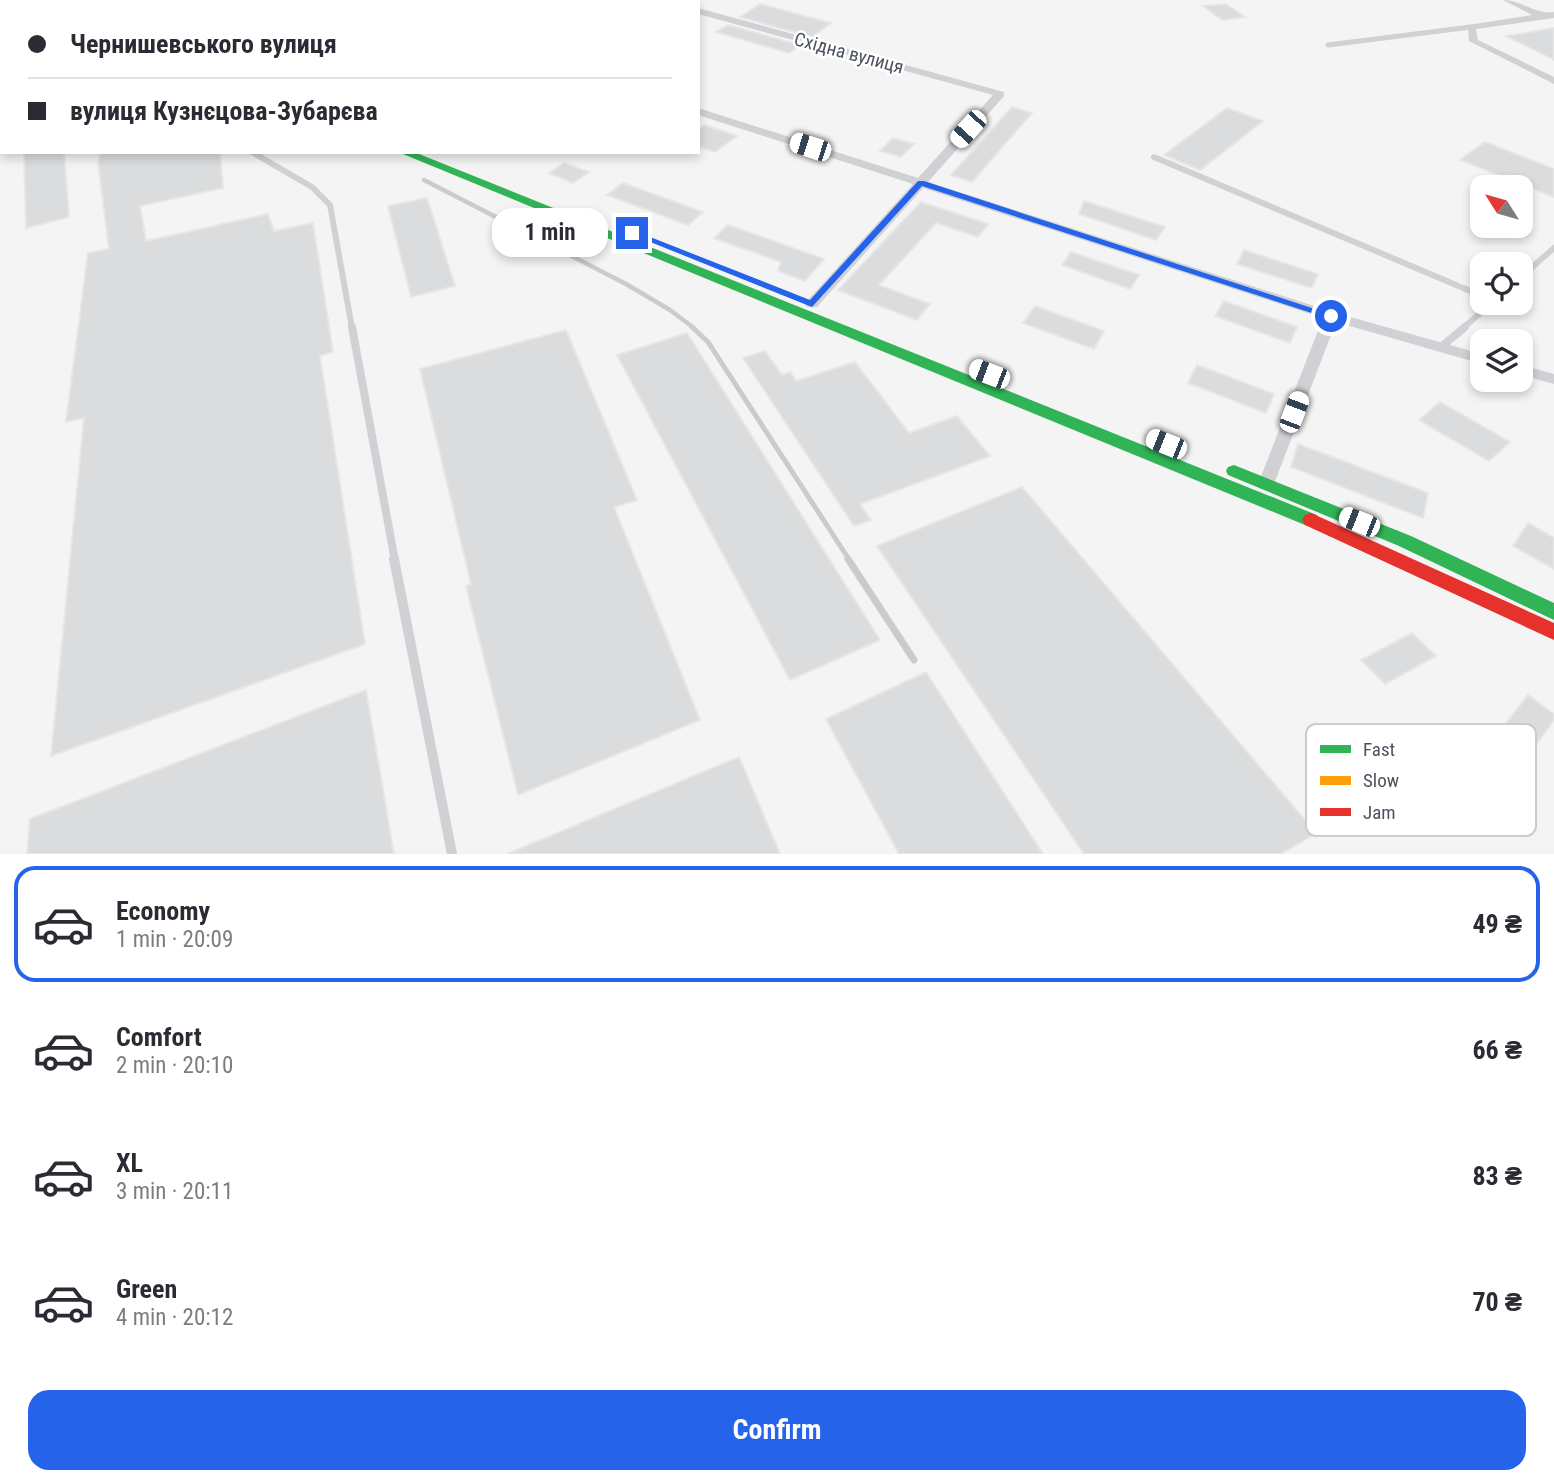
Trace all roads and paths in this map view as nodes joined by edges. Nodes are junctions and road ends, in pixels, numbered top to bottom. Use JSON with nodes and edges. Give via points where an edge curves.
{"nodes":[{"id":1,"x":1507,"y":0,"type":"edge"},
{"id":2,"x":700,"y":12,"type":"edge"},
{"id":3,"x":1554,"y":15,"type":"edge"},
{"id":4,"x":1540,"y":16,"type":"junction"},
{"id":5,"x":1471,"y":27,"type":"junction"},
{"id":6,"x":1328,"y":45,"type":"dead end"},
{"id":7,"x":1554,"y":81,"type":"edge"},
{"id":8,"x":700,"y":112,"type":"edge"},
{"id":9,"x":255,"y":154,"type":"edge"},
{"id":10,"x":408,"y":154,"type":"edge"},
{"id":11,"x":431,"y":154,"type":"edge"},
{"id":12,"x":1154,"y":156,"type":"dead end"},
{"id":13,"x":921,"y":183,"type":"junction"},
{"id":14,"x":1554,"y":248,"type":"edge"},
{"id":15,"x":1533,"y":266,"type":"edge"},
{"id":16,"x":1470,"y":291,"type":"edge"},
{"id":17,"x":812,"y":304,"type":"junction"},
{"id":18,"x":1478,"y":315,"type":"edge"},
{"id":19,"x":1331,"y":316,"type":"junction"},
{"id":20,"x":1441,"y":347,"type":"junction"},
{"id":21,"x":1470,"y":355,"type":"edge"},
{"id":22,"x":1533,"y":373,"type":"edge"},
{"id":23,"x":1554,"y":379,"type":"edge"},
{"id":24,"x":1266,"y":484,"type":"junction"},
{"id":25,"x":1554,"y":612,"type":"edge"},
{"id":26,"x":1554,"y":632,"type":"edge"},
{"id":27,"x":452,"y":854,"type":"edge"}],
"edges":[{"from":1,"to":4,"type":"street"},
{"from":2,"to":13,"type":"street","name":"Східна вулиця","via":[[1000,94]]},
{"from":3,"to":4,"type":"street"},
{"from":4,"to":5,"type":"street"},
{"from":5,"to":6,"type":"lane"},
{"from":5,"to":7,"type":"street","via":[[1474,41]]},
{"from":8,"to":13,"type":"street"},
{"from":9,"to":27,"type":"lane","via":[[312,187],[330,205]]},
{"from":10,"to":26,"type":"main road","via":[[1259,498]]},
{"from":11,"to":17,"type":"main road"},
{"from":12,"to":16,"type":"lane"},
{"from":13,"to":17,"type":"street"},
{"from":13,"to":19,"type":"street"},
{"from":14,"to":15,"type":"lane"},
{"from":17,"to":24,"type":"main road"},
{"from":18,"to":20,"type":"lane"},
{"from":19,"to":20,"type":"street"},
{"from":19,"to":24,"type":"street"},
{"from":20,"to":21,"type":"street"},
{"from":22,"to":23,"type":"street"},
{"from":24,"to":25,"type":"main road","via":[[1405,541]]}]}
